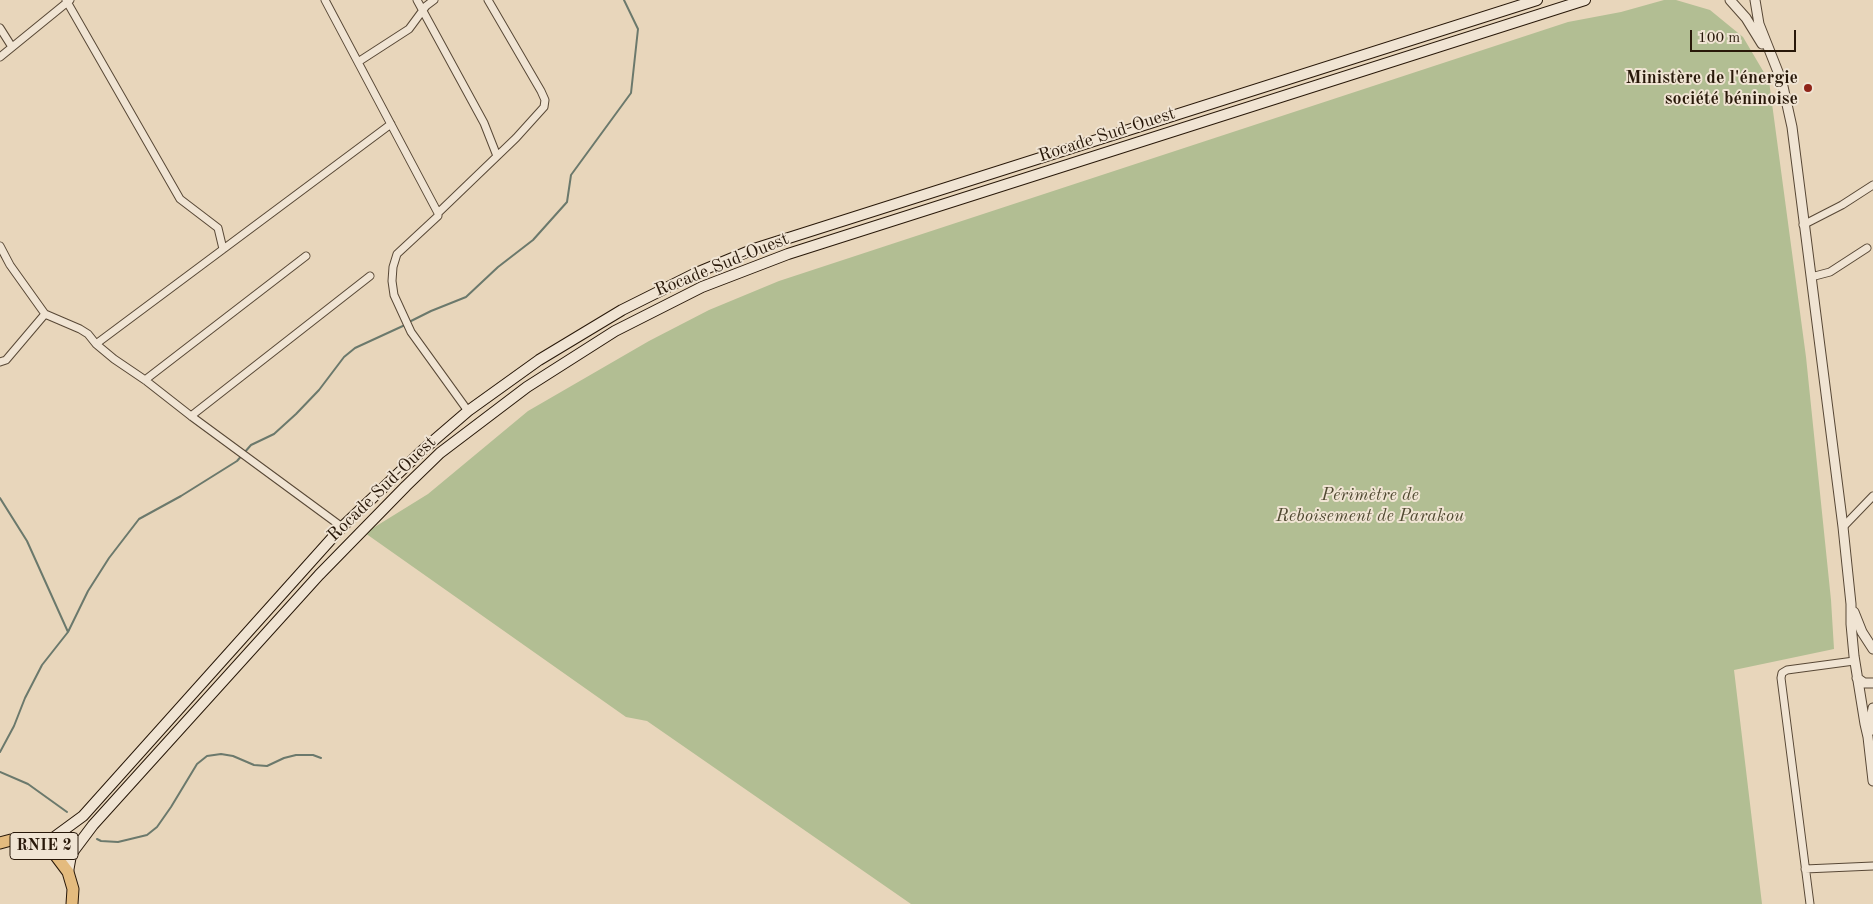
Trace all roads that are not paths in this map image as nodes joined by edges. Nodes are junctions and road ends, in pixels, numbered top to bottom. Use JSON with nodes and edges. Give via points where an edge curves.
{"nodes":[{"id":1,"x":325,"y":0,"type":"edge"},
{"id":2,"x":417,"y":0,"type":"edge"},
{"id":3,"x":434,"y":0,"type":"edge"},
{"id":4,"x":488,"y":0,"type":"edge"},
{"id":5,"x":1537,"y":0,"type":"edge"},
{"id":6,"x":1585,"y":0,"type":"edge"},
{"id":7,"x":1730,"y":0,"type":"edge"},
{"id":8,"x":1755,"y":0,"type":"edge"},
{"id":9,"x":68,"y":1,"type":"edge"},
{"id":10,"x":423,"y":12,"type":"junction"},
{"id":11,"x":0,"y":28,"type":"edge"},
{"id":12,"x":12,"y":47,"type":"junction"},
{"id":13,"x":0,"y":57,"type":"edge"},
{"id":14,"x":1772,"y":59,"type":"junction"},
{"id":15,"x":358,"y":62,"type":"junction"},
{"id":16,"x":391,"y":124,"type":"junction"},
{"id":17,"x":497,"y":156,"type":"junction"},
{"id":18,"x":1873,"y":185,"type":"edge"},
{"id":19,"x":438,"y":213,"type":"junction"},
{"id":20,"x":1803,"y":224,"type":"junction"},
{"id":21,"x":0,"y":246,"type":"edge"},
{"id":22,"x":1867,"y":248,"type":"dead end"},
{"id":23,"x":223,"y":249,"type":"junction"},
{"id":24,"x":306,"y":256,"type":"dead end"},
{"id":25,"x":370,"y":276,"type":"dead end"},
{"id":26,"x":1811,"y":277,"type":"junction"},
{"id":27,"x":45,"y":314,"type":"junction"},
{"id":28,"x":96,"y":344,"type":"junction"},
{"id":29,"x":0,"y":362,"type":"edge"},
{"id":30,"x":144,"y":380,"type":"junction"},
{"id":31,"x":468,"y":411,"type":"junction"},
{"id":32,"x":191,"y":416,"type":"junction"},
{"id":33,"x":1873,"y":496,"type":"edge"},
{"id":34,"x":1843,"y":527,"type":"junction"},
{"id":35,"x":342,"y":528,"type":"junction"},
{"id":36,"x":1851,"y":604,"type":"junction"},
{"id":37,"x":1872,"y":647,"type":"edge"},
{"id":38,"x":1854,"y":659,"type":"junction"},
{"id":39,"x":1857,"y":678,"type":"junction"},
{"id":40,"x":1873,"y":683,"type":"edge"},
{"id":41,"x":1873,"y":708,"type":"edge"},
{"id":42,"x":1868,"y":737,"type":"junction"},
{"id":43,"x":1873,"y":781,"type":"edge"},
{"id":44,"x":0,"y":843,"type":"edge"},
{"id":45,"x":39,"y":844,"type":"junction"},
{"id":46,"x":1873,"y":866,"type":"edge"},
{"id":47,"x":1805,"y":868,"type":"junction"},
{"id":48,"x":68,"y":872,"type":"junction"},
{"id":49,"x":72,"y":904,"type":"edge"},
{"id":50,"x":1810,"y":904,"type":"edge"}],
"edges":[{"from":1,"to":15,"type":"street"},
{"from":2,"to":10,"type":"street"},
{"from":3,"to":10,"type":"street"},
{"from":4,"to":17,"type":"street","via":[[545,100],[541,112]]},
{"from":5,"to":31,"type":"main road","name":"Rocade Sud-Ouest","via":[[754,249],[667,286],[622,310],[539,360]]},
{"from":6,"to":48,"type":"main road","name":"Rocade Sud-Ouest","via":[[788,254],[702,287],[615,331],[519,392],[440,453],[406,486],[319,575],[93,825],[75,849]]},
{"from":7,"to":14,"type":"street","via":[[1746,18]]},
{"from":8,"to":14,"type":"street","via":[[1759,24]]},
{"from":9,"to":12,"type":"street"},
{"from":9,"to":23,"type":"street","via":[[180,199],[218,228]]},
{"from":10,"to":15,"type":"street","via":[[408,30]]},
{"from":10,"to":17,"type":"street","via":[[484,123]]},
{"from":11,"to":12,"type":"street"},
{"from":12,"to":13,"type":"street"},
{"from":14,"to":20,"type":"street","via":[[1789,112]]},
{"from":15,"to":16,"type":"street"},
{"from":16,"to":19,"type":"street"},
{"from":16,"to":23,"type":"street"},
{"from":17,"to":19,"type":"street"},
{"from":18,"to":20,"type":"street"},
{"from":19,"to":31,"type":"street","via":[[397,254],[393,267],[394,294],[411,332]]},
{"from":20,"to":26,"type":"street"},
{"from":21,"to":27,"type":"street"},
{"from":22,"to":26,"type":"street","via":[[1830,272]]},
{"from":23,"to":28,"type":"street"},
{"from":24,"to":30,"type":"street"},
{"from":25,"to":32,"type":"street"},
{"from":26,"to":34,"type":"street"},
{"from":27,"to":28,"type":"street","via":[[80,329]]},
{"from":27,"to":29,"type":"street","via":[[6,360]]},
{"from":28,"to":30,"type":"street"},
{"from":30,"to":32,"type":"street"},
{"from":31,"to":35,"type":"main road","name":"Rocade Sud-Ouest"},
{"from":32,"to":35,"type":"street"},
{"from":33,"to":34,"type":"street"},
{"from":34,"to":36,"type":"street"},
{"from":35,"to":45,"type":"main road","name":"Rocade Sud-Ouest","via":[[83,816]]},
{"from":36,"to":37,"type":"street","via":[[1857,622]]},
{"from":36,"to":38,"type":"street"},
{"from":37,"to":38,"type":"street","via":[[1860,649]]},
{"from":38,"to":39,"type":"street"},
{"from":38,"to":47,"type":"street","via":[[1782,673]]},
{"from":39,"to":40,"type":"street","via":[[1864,683]]},
{"from":39,"to":42,"type":"street"},
{"from":41,"to":42,"type":"street"},
{"from":42,"to":43,"type":"street"},
{"from":44,"to":45,"type":"main road","number":"RNIE 2","via":[[18,840]]},
{"from":45,"to":48,"type":"main road","number":"RNIE 2","via":[[59,858]]},
{"from":46,"to":47,"type":"street"},
{"from":47,"to":50,"type":"street"},
{"from":48,"to":49,"type":"main road","number":"RNIE 2","via":[[73,889]]}]}
